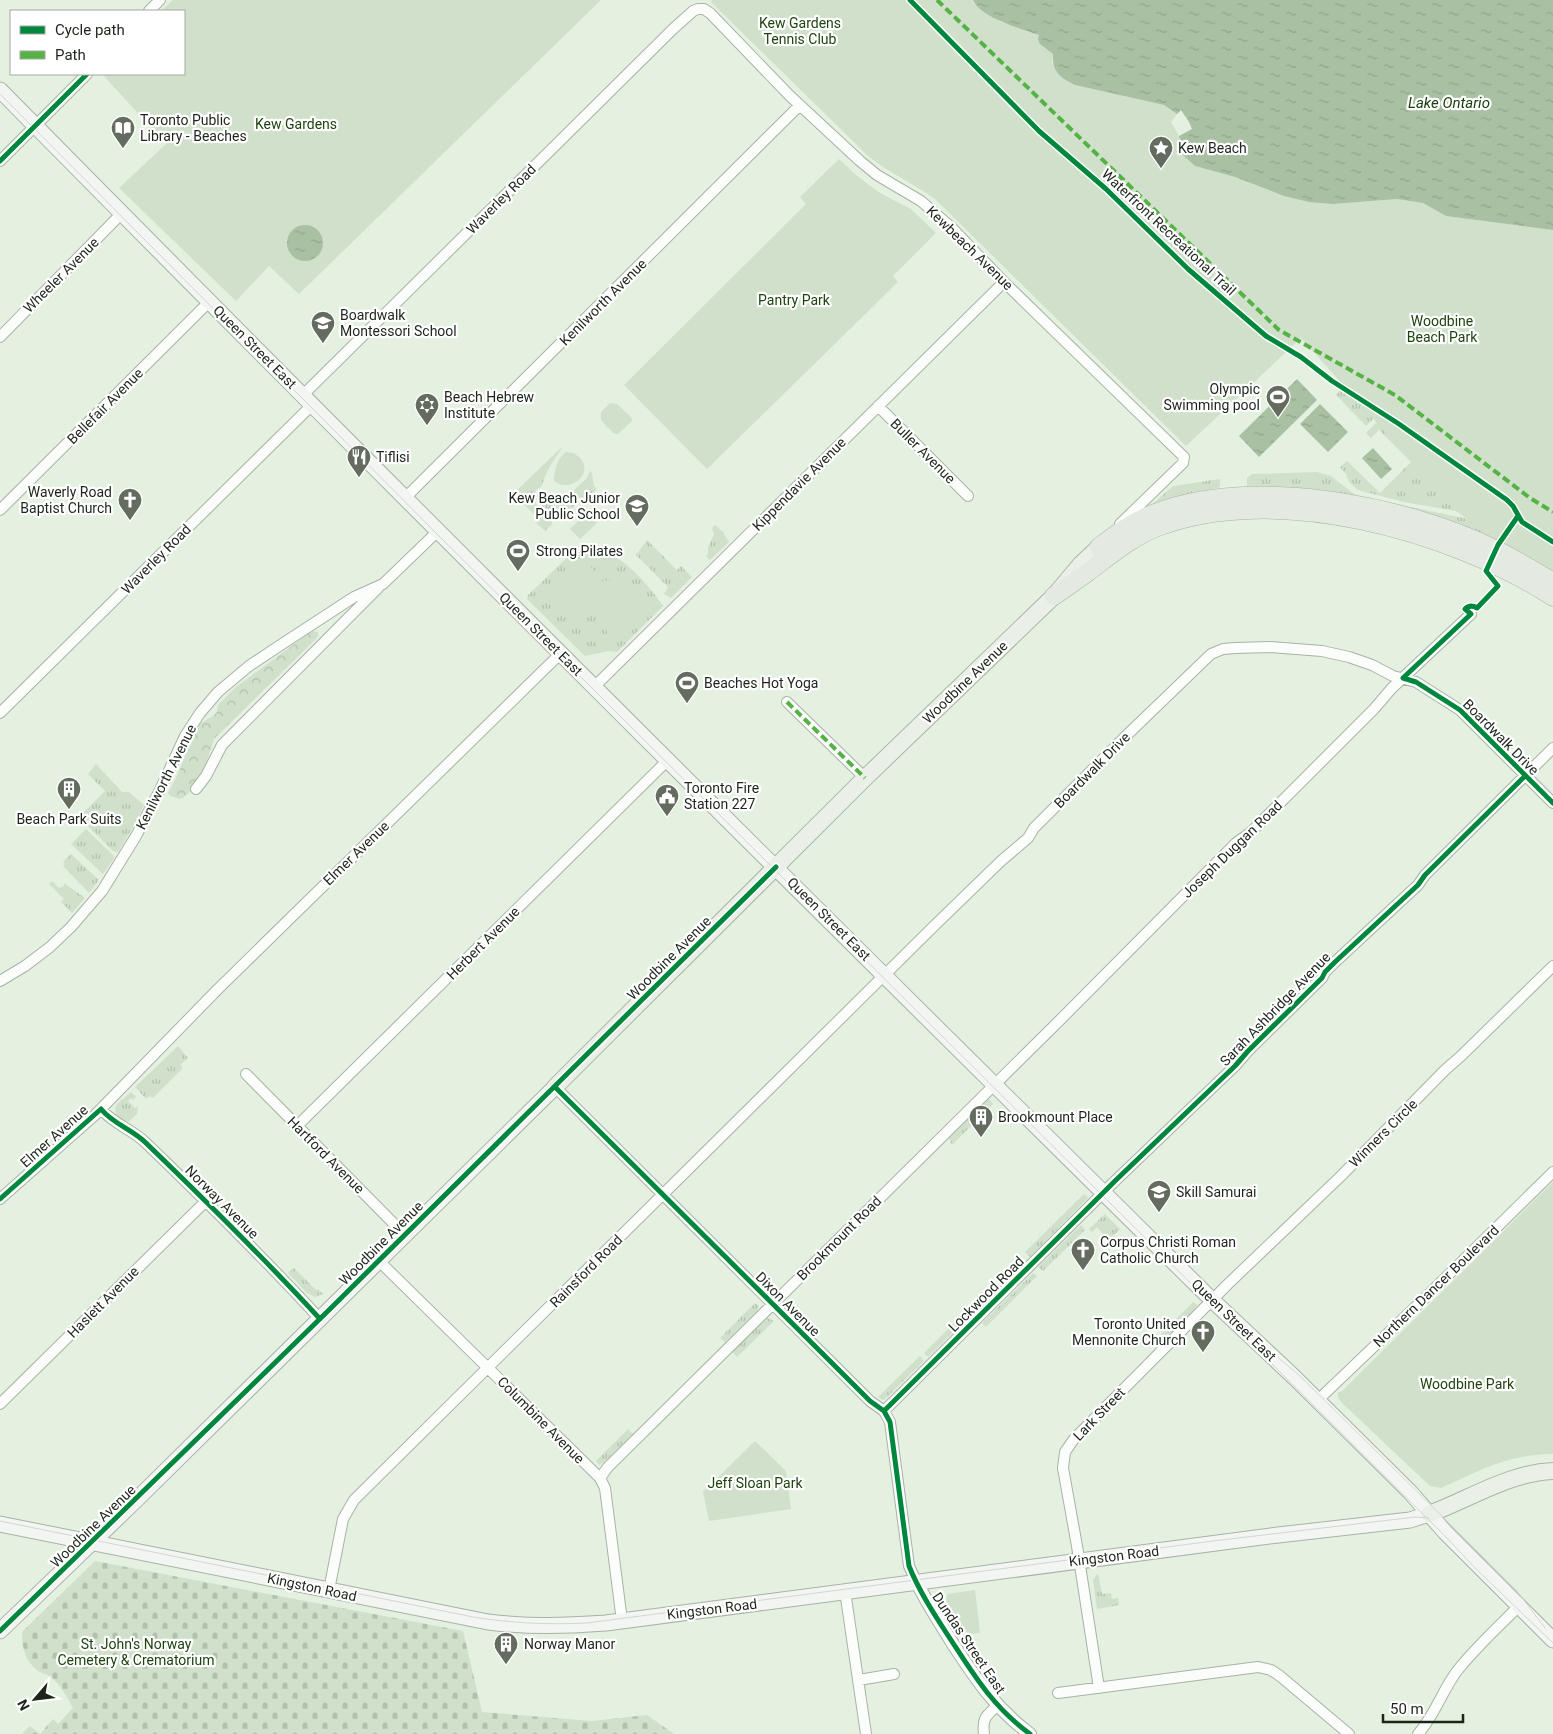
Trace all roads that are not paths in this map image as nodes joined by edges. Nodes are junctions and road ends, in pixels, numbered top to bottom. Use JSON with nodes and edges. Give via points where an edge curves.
{"nodes":[{"id":1,"x":160,"y":0,"type":"edge"},
{"id":2,"x":704,"y":9,"type":"joint"},
{"id":3,"x":150,"y":10,"type":"edge"},
{"id":4,"x":86,"y":75,"type":"edge"},
{"id":5,"x":0,"y":90,"type":"edge"},
{"id":6,"x":800,"y":105,"type":"junction"},
{"id":7,"x":35,"y":126,"type":"junction"},
{"id":8,"x":0,"y":161,"type":"edge"},
{"id":9,"x":122,"y":213,"type":"junction"},
{"id":10,"x":1004,"y":282,"type":"junction"},
{"id":11,"x":209,"y":302,"type":"junction"},
{"id":12,"x":0,"y":337,"type":"edge"},
{"id":13,"x":307,"y":400,"type":"junction"},
{"id":14,"x":878,"y":406,"type":"junction"},
{"id":15,"x":1184,"y":457,"type":"joint"},
{"id":16,"x":968,"y":496,"type":"dead end"},
{"id":17,"x":405,"y":498,"type":"junction"},
{"id":18,"x":0,"y":510,"type":"edge"},
{"id":19,"x":438,"y":531,"type":"junction"},
{"id":20,"x":1099,"y":547,"type":"junction"},
{"id":21,"x":1553,"y":582,"type":"edge"},
{"id":22,"x":383,"y":584,"type":"junction"},
{"id":23,"x":1054,"y":596,"type":"junction"},
{"id":24,"x":1553,"y":597,"type":"edge"},
{"id":25,"x":1471,"y":614,"type":"dead end"},
{"id":26,"x":561,"y":653,"type":"junction"},
{"id":27,"x":1403,"y":678,"type":"junction"},
{"id":28,"x":594,"y":687,"type":"junction"},
{"id":29,"x":787,"y":702,"type":"dead end"},
{"id":30,"x":0,"y":713,"type":"edge"},
{"id":31,"x":1553,"y":748,"type":"edge"},
{"id":32,"x":668,"y":760,"type":"junction"},
{"id":33,"x":1524,"y":776,"type":"junction"},
{"id":34,"x":864,"y":778,"type":"junction"},
{"id":35,"x":196,"y":789,"type":"dead end"},
{"id":36,"x":1553,"y":803,"type":"edge"},
{"id":37,"x":776,"y":867,"type":"junction"},
{"id":38,"x":1553,"y":966,"type":"edge"},
{"id":39,"x":885,"y":975,"type":"junction"},
{"id":40,"x":0,"y":981,"type":"edge"},
{"id":41,"x":246,"y":1074,"type":"dead end"},
{"id":42,"x":994,"y":1084,"type":"junction"},
{"id":43,"x":555,"y":1087,"type":"junction"},
{"id":44,"x":100,"y":1109,"type":"junction"},
{"id":45,"x":297,"y":1126,"type":"junction"},
{"id":46,"x":1553,"y":1172,"type":"edge"},
{"id":47,"x":1103,"y":1193,"type":"junction"},
{"id":48,"x":664,"y":1195,"type":"junction"},
{"id":49,"x":0,"y":1199,"type":"edge"},
{"id":50,"x":206,"y":1201,"type":"junction"},
{"id":51,"x":405,"y":1235,"type":"junction"},
{"id":52,"x":379,"y":1261,"type":"junction"},
{"id":53,"x":1212,"y":1300,"type":"junction"},
{"id":54,"x":772,"y":1304,"type":"junction"},
{"id":55,"x":320,"y":1318,"type":"junction"},
{"id":56,"x":488,"y":1368,"type":"junction"},
{"id":57,"x":2,"y":1399,"type":"edge"},
{"id":58,"x":1318,"y":1400,"type":"junction"},
{"id":59,"x":884,"y":1411,"type":"junction"},
{"id":60,"x":1553,"y":1471,"type":"edge"},
{"id":61,"x":600,"y":1478,"type":"junction"},
{"id":62,"x":1429,"y":1514,"type":"junction"},
{"id":63,"x":0,"y":1524,"type":"edge"},
{"id":64,"x":92,"y":1542,"type":"junction"},
{"id":65,"x":1079,"y":1560,"type":"junction"},
{"id":66,"x":916,"y":1581,"type":"junction"},
{"id":67,"x":329,"y":1590,"type":"junction"},
{"id":68,"x":844,"y":1591,"type":"junction"},
{"id":69,"x":1519,"y":1606,"type":"junction"},
{"id":70,"x":622,"y":1621,"type":"junction"},
{"id":71,"x":0,"y":1631,"type":"edge"},
{"id":72,"x":1553,"y":1640,"type":"edge"},
{"id":73,"x":894,"y":1674,"type":"dead end"},
{"id":74,"x":859,"y":1680,"type":"junction"},
{"id":75,"x":1099,"y":1688,"type":"junction"},
{"id":76,"x":1058,"y":1693,"type":"dead end"},
{"id":77,"x":997,"y":1706,"type":"junction"},
{"id":78,"x":866,"y":1734,"type":"edge"},
{"id":79,"x":984,"y":1734,"type":"edge"},
{"id":80,"x":1030,"y":1734,"type":"edge"},
{"id":81,"x":1349,"y":1734,"type":"edge"},
{"id":82,"x":1418,"y":1734,"type":"edge"}],
"edges":[{"from":1,"to":3,"type":"street"},
{"from":2,"to":6,"type":"street","name":"Kewbeach Avenue"},
{"from":2,"to":13,"type":"street","name":"Waverley Road","via":[[693,10],[678,24]]},
{"from":4,"to":7,"type":"street"},
{"from":5,"to":7,"type":"main road","name":"Queen Street East"},
{"from":6,"to":10,"type":"street","name":"Kewbeach Avenue","via":[[860,161],[922,202],[951,227]]},
{"from":6,"to":17,"type":"street","name":"Kenilworth Avenue"},
{"from":7,"to":8,"type":"street"},
{"from":7,"to":9,"type":"main road","name":"Queen Street East"},
{"from":9,"to":11,"type":"main road","name":"Queen Street East"},
{"from":9,"to":12,"type":"street","name":"Wheeler Avenue"},
{"from":10,"to":14,"type":"street","name":"Kippendavie Avenue"},
{"from":10,"to":15,"type":"street","name":"Kewbeach Avenue"},
{"from":11,"to":13,"type":"main road","name":"Queen Street East"},
{"from":11,"to":18,"type":"street","name":"Bellefair Avenue"},
{"from":13,"to":17,"type":"main road","name":"Queen Street East"},
{"from":13,"to":30,"type":"street","name":"Waverley Road"},
{"from":14,"to":16,"type":"street","name":"Buller Avenue"},
{"from":14,"to":28,"type":"street","name":"Kippendavie Avenue"},
{"from":15,"to":20,"type":"street","name":"Woodbine Avenue","via":[[1183,463]]},
{"from":17,"to":19,"type":"main road","name":"Queen Street East"},
{"from":19,"to":22,"type":"street","name":"Kenilworth Avenue"},
{"from":19,"to":26,"type":"main road","name":"Queen Street East"},
{"from":20,"to":21,"type":"highway","via":[[1132,524],[1170,508],[1206,499],[1266,495],[1364,506],[1434,525],[1496,550]]},
{"from":20,"to":23,"type":"main road","name":"Woodbine Avenue"},
{"from":22,"to":35,"type":"street","name":"Kenilworth Avenue","via":[[222,745]]},
{"from":22,"to":40,"type":"street","name":"Kenilworth Avenue","via":[[354,596],[244,670],[218,692],[185,736],[136,836],[102,891],[72,927],[50,947]]},
{"from":23,"to":24,"type":"highway","name":"Woodbine Avenue","via":[[1125,544],[1156,527],[1205,513],[1268,510],[1360,520],[1427,537],[1507,570]]},
{"from":23,"to":34,"type":"main road","name":"Woodbine Avenue"},
{"from":25,"to":27,"type":"street","name":"Joseph Duggan Road"},
{"from":26,"to":28,"type":"main road","name":"Queen Street East"},
{"from":26,"to":44,"type":"street","name":"Elmer Avenue"},
{"from":27,"to":33,"type":"street","name":"Boardwalk Drive","via":[[1416,682],[1460,710]]},
{"from":27,"to":39,"type":"street","name":"Boardwalk Drive","via":[[1350,657],[1322,651],[1270,647],[1222,649],[1211,654],[1034,828],[1028,838]]},
{"from":27,"to":42,"type":"street","name":"Joseph Duggan Road"},
{"from":28,"to":32,"type":"main road","name":"Queen Street East"},
{"from":29,"to":34,"type":"street"},
{"from":31,"to":33,"type":"street","name":"Sarah Ashbridge Avenue"},
{"from":32,"to":37,"type":"main road","name":"Queen Street East"},
{"from":32,"to":45,"type":"street","name":"Herbert Avenue"},
{"from":33,"to":36,"type":"street","name":"Boardwalk Drive"},
{"from":33,"to":47,"type":"street","name":"Sarah Ashbridge Avenue","via":[[1424,875],[1413,890],[1330,967],[1235,1066]]},
{"from":34,"to":37,"type":"main road","name":"Woodbine Avenue"},
{"from":37,"to":39,"type":"main road","name":"Queen Street East"},
{"from":37,"to":43,"type":"main road","name":"Woodbine Avenue"},
{"from":38,"to":53,"type":"street","name":"Winners Circle"},
{"from":39,"to":42,"type":"main road","name":"Queen Street East"},
{"from":39,"to":48,"type":"street","name":"Rainsford Road"},
{"from":41,"to":45,"type":"street","name":"Hartford Avenue"},
{"from":42,"to":47,"type":"main road","name":"Queen Street East"},
{"from":42,"to":54,"type":"street","name":"Brookmount Road"},
{"from":43,"to":48,"type":"street","name":"Dixon Avenue"},
{"from":43,"to":51,"type":"main road","name":"Woodbine Avenue"},
{"from":44,"to":49,"type":"street","name":"Elmer Avenue"},
{"from":44,"to":50,"type":"street","name":"Norway Avenue","via":[[140,1137]]},
{"from":45,"to":51,"type":"street","name":"Hartford Avenue"},
{"from":46,"to":58,"type":"street","name":"Northern Dancer Boulevard"},
{"from":47,"to":53,"type":"main road","name":"Queen Street East"},
{"from":47,"to":59,"type":"street","name":"Lockwood Road"},
{"from":48,"to":54,"type":"street","name":"Dixon Avenue"},
{"from":48,"to":56,"type":"street","name":"Rainsford Road"},
{"from":50,"to":55,"type":"street","name":"Norway Avenue"},
{"from":50,"to":57,"type":"street","name":"Haslett Avenue"},
{"from":51,"to":52,"type":"main road","name":"Woodbine Avenue"},
{"from":52,"to":55,"type":"main road","name":"Woodbine Avenue"},
{"from":52,"to":56,"type":"street","name":"Columbine Avenue"},
{"from":53,"to":58,"type":"main road","name":"Queen Street East"},
{"from":53,"to":65,"type":"street","name":"Lark Street","via":[[1074,1438],[1065,1452],[1063,1468]]},
{"from":54,"to":59,"type":"street","name":"Dixon Avenue"},
{"from":54,"to":61,"type":"street","name":"Brookmount Road"},
{"from":55,"to":64,"type":"main road","name":"Woodbine Avenue"},
{"from":56,"to":61,"type":"street","name":"Columbine Avenue"},
{"from":56,"to":67,"type":"street","name":"Rainsford Road","via":[[354,1500],[343,1519]]},
{"from":58,"to":62,"type":"main road","name":"Queen Street East"},
{"from":59,"to":66,"type":"street","via":[[890,1422],[909,1566]]},
{"from":60,"to":62,"type":"main road","via":[[1506,1480]]},
{"from":61,"to":70,"type":"street","name":"Columbine Avenue","via":[[605,1488]]},
{"from":62,"to":65,"type":"main road","name":"Kingston Road","via":[[1410,1520]]},
{"from":62,"to":69,"type":"main road","name":"Queen Street East"},
{"from":63,"to":64,"type":"main road","name":"Kingston Road"},
{"from":64,"to":67,"type":"main road","name":"Kingston Road"},
{"from":64,"to":71,"type":"main road","name":"Woodbine Avenue"},
{"from":65,"to":66,"type":"main road","name":"Kingston Road"},
{"from":65,"to":75,"type":"street","name":"Lark Street"},
{"from":66,"to":68,"type":"main road","name":"Kingston Road"},
{"from":66,"to":77,"type":"street","name":"Dundas Street East","via":[[978,1683]]},
{"from":67,"to":70,"type":"main road","name":"Kingston Road","via":[[488,1622],[524,1626]]},
{"from":68,"to":70,"type":"main road","name":"Kingston Road"},
{"from":68,"to":74,"type":"street"},
{"from":69,"to":72,"type":"main road","name":"Queen Street East"},
{"from":69,"to":82,"type":"street","via":[[1457,1672]]},
{"from":73,"to":74,"type":"street"},
{"from":74,"to":78,"type":"street"},
{"from":75,"to":76,"type":"street"},
{"from":75,"to":81,"type":"street","via":[[1258,1667],[1280,1676]]},
{"from":77,"to":79,"type":"street","via":[[982,1723]]},
{"from":77,"to":80,"type":"street","name":"Dundas Street East"}]}
